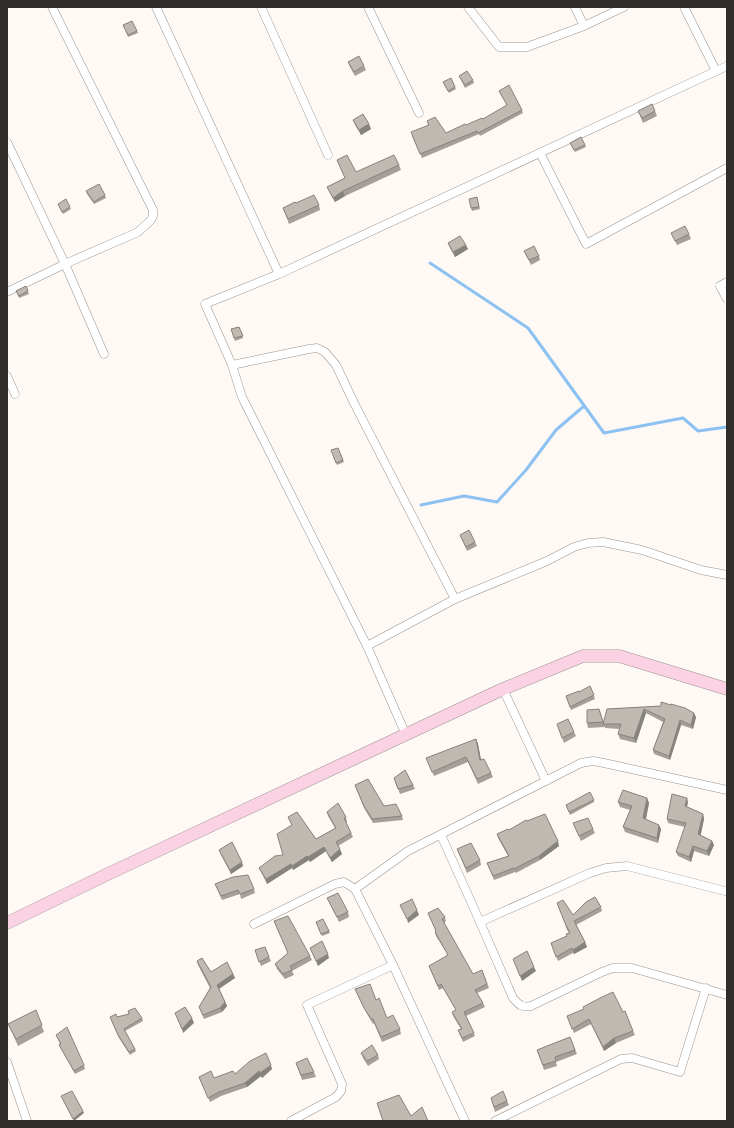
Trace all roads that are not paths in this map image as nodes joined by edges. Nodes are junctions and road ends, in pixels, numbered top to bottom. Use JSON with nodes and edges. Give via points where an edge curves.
{"nodes":[{"id":1,"x":52,"y":7,"type":"edge"},
{"id":2,"x":156,"y":7,"type":"edge"},
{"id":3,"x":261,"y":7,"type":"edge"},
{"id":4,"x":368,"y":7,"type":"edge"},
{"id":5,"x":468,"y":7,"type":"edge"},
{"id":6,"x":575,"y":7,"type":"edge"},
{"id":7,"x":624,"y":7,"type":"edge"},
{"id":8,"x":684,"y":7,"type":"edge"},
{"id":9,"x":584,"y":26,"type":"junction"},
{"id":10,"x":727,"y":66,"type":"edge"},
{"id":11,"x":716,"y":71,"type":"junction"},
{"id":12,"x":419,"y":113,"type":"dead end"},
{"id":13,"x":7,"y":142,"type":"edge"},
{"id":14,"x":540,"y":152,"type":"junction"},
{"id":15,"x":328,"y":155,"type":"dead end"},
{"id":16,"x":727,"y":168,"type":"edge"},
{"id":17,"x":65,"y":264,"type":"junction"},
{"id":18,"x":279,"y":274,"type":"junction"},
{"id":19,"x":727,"y":282,"type":"edge"},
{"id":20,"x":7,"y":292,"type":"edge"},
{"id":21,"x":727,"y":299,"type":"edge"},
{"id":22,"x":104,"y":354,"type":"dead end"},
{"id":23,"x":232,"y":365,"type":"junction"},
{"id":24,"x":7,"y":376,"type":"edge"},
{"id":25,"x":16,"y":394,"type":"dead end"},
{"id":26,"x":727,"y":575,"type":"edge"},
{"id":27,"x":455,"y":600,"type":"junction"},
{"id":28,"x":367,"y":646,"type":"junction"},
{"id":29,"x":503,"y":690,"type":"junction"},
{"id":30,"x":727,"y":690,"type":"edge"},
{"id":31,"x":406,"y":735,"type":"junction"},
{"id":32,"x":546,"y":781,"type":"junction"},
{"id":33,"x":727,"y":790,"type":"edge"},
{"id":34,"x":441,"y":835,"type":"junction"},
{"id":35,"x":355,"y":889,"type":"junction"},
{"id":36,"x":726,"y":890,"type":"edge"},
{"id":37,"x":480,"y":922,"type":"junction"},
{"id":38,"x":7,"y":923,"type":"edge"},
{"id":39,"x":254,"y":924,"type":"dead end"},
{"id":40,"x":393,"y":964,"type":"junction"},
{"id":41,"x":706,"y":988,"type":"junction"},
{"id":42,"x":727,"y":995,"type":"edge"},
{"id":43,"x":7,"y":1062,"type":"edge"},
{"id":44,"x":27,"y":1121,"type":"edge"},
{"id":45,"x":291,"y":1121,"type":"edge"},
{"id":46,"x":465,"y":1121,"type":"edge"},
{"id":47,"x":495,"y":1121,"type":"edge"}],
"edges":[{"from":1,"to":17,"type":"street","via":[[153,210],[151,220],[138,232]]},
{"from":2,"to":18,"type":"street"},
{"from":3,"to":15,"type":"street"},
{"from":4,"to":12,"type":"street"},
{"from":5,"to":9,"type":"street","via":[[500,47],[528,47]]},
{"from":6,"to":9,"type":"street"},
{"from":7,"to":9,"type":"street"},
{"from":8,"to":11,"type":"street"},
{"from":10,"to":11,"type":"street"},
{"from":11,"to":14,"type":"street"},
{"from":13,"to":17,"type":"street"},
{"from":14,"to":16,"type":"street","via":[[586,244]]},
{"from":14,"to":18,"type":"street"},
{"from":17,"to":20,"type":"street"},
{"from":17,"to":22,"type":"street"},
{"from":18,"to":23,"type":"street","via":[[205,304]]},
{"from":19,"to":21,"type":"street","via":[[720,286]]},
{"from":23,"to":27,"type":"street","via":[[309,349],[317,348],[325,352],[336,365]]},
{"from":23,"to":28,"type":"street","via":[[242,397]]},
{"from":24,"to":25,"type":"street"},
{"from":26,"to":27,"type":"street","via":[[701,570],[642,550],[603,542],[588,543]]},
{"from":27,"to":28,"type":"street"},
{"from":28,"to":31,"type":"street"},
{"from":29,"to":30,"type":"street","via":[[583,656],[602,655],[619,656]]},
{"from":29,"to":31,"type":"street"},
{"from":29,"to":32,"type":"street"},
{"from":31,"to":38,"type":"street"},
{"from":32,"to":33,"type":"street","via":[[581,763],[593,761]]},
{"from":32,"to":34,"type":"street"},
{"from":34,"to":35,"type":"street","via":[[408,850]]},
{"from":34,"to":37,"type":"street"},
{"from":35,"to":39,"type":"street","via":[[344,882],[335,884]]},
{"from":35,"to":40,"type":"street"},
{"from":36,"to":37,"type":"street","via":[[627,866],[606,868],[590,872]]},
{"from":37,"to":41,"type":"street","via":[[513,998],[518,1005],[524,1007],[613,968],[632,968]]},
{"from":40,"to":45,"type":"street","via":[[307,1005],[342,1084],[341,1091],[336,1097]]},
{"from":40,"to":46,"type":"street"},
{"from":41,"to":42,"type":"street"},
{"from":41,"to":47,"type":"street","via":[[680,1072],[632,1058],[621,1059]]},
{"from":43,"to":44,"type":"street"}]}
